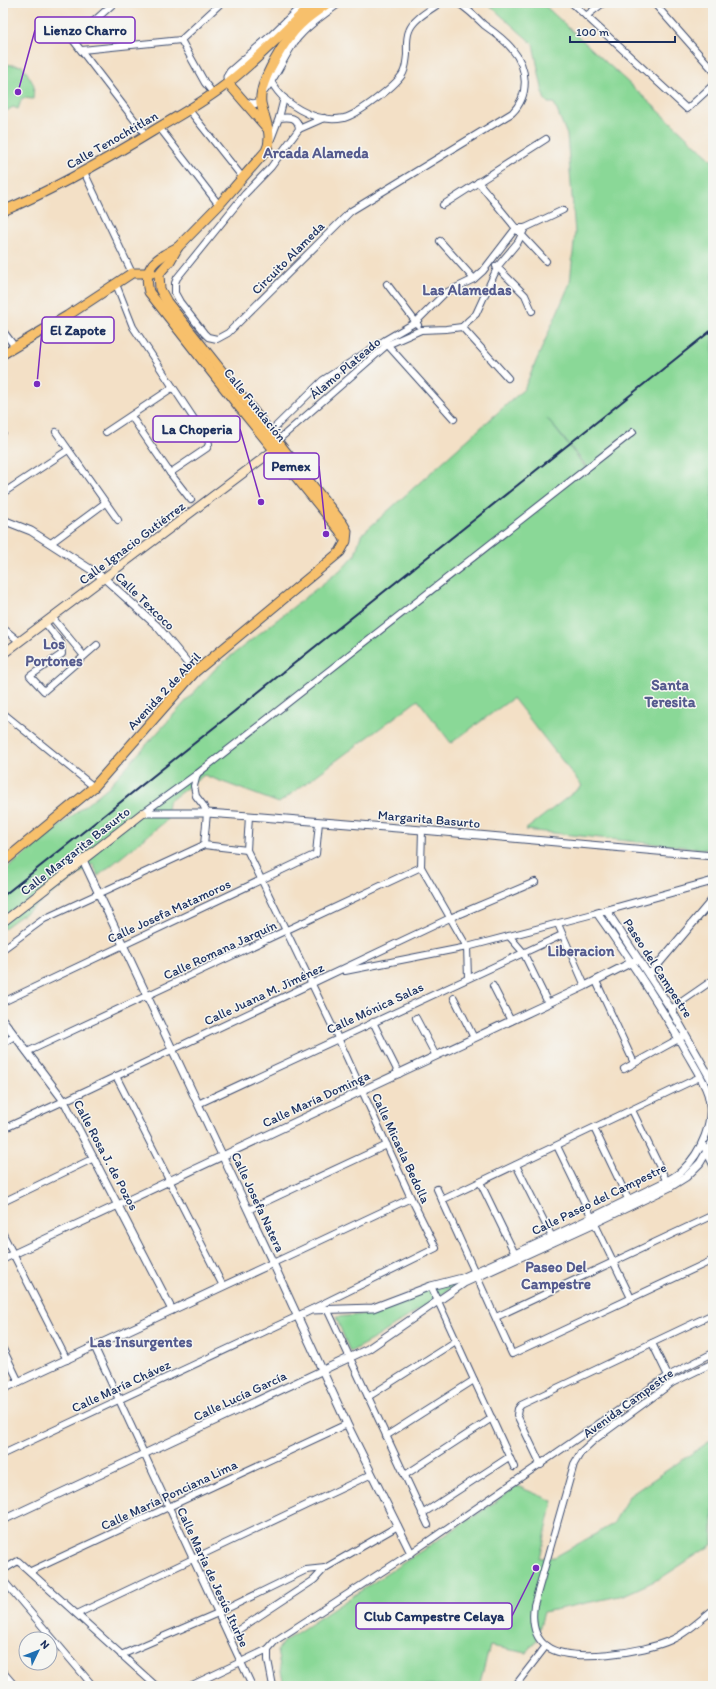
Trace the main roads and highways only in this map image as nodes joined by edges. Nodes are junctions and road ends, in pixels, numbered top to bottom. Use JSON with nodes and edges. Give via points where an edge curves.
{"nodes":[{"id":1,"x":328,"y":3,"type":"edge"},
{"id":2,"x":308,"y":6,"type":"edge"},
{"id":3,"x":228,"y":83,"type":"junction"},
{"id":4,"x":268,"y":129,"type":"junction"},
{"id":5,"x":3,"y":211,"type":"edge"},
{"id":6,"x":178,"y":247,"type":"junction"},
{"id":7,"x":147,"y":273,"type":"junction"},
{"id":8,"x":159,"y":274,"type":"junction"},
{"id":9,"x":3,"y":354,"type":"edge"},
{"id":10,"x":273,"y":440,"type":"junction"},
{"id":11,"x":346,"y":541,"type":"junction"},
{"id":12,"x":3,"y":654,"type":"edge"},
{"id":13,"x":143,"y":813,"type":"road end"},
{"id":14,"x":3,"y":862,"type":"edge"},
{"id":15,"x":3,"y":922,"type":"edge"}],
"edges":[{"from":1,"to":2,"type":"main road","name":"Calle Tenochtitlan"},
{"from":2,"to":3,"type":"main road","name":"Calle Tenochtitlan","via":[[276,42]]},
{"from":2,"to":4,"type":"main road","via":[[301,24],[290,36],[261,98]]},
{"from":3,"to":4,"type":"main road"},
{"from":3,"to":5,"type":"main road","name":"Calle Tenochtitlan","via":[[189,110],[84,172]]},
{"from":4,"to":6,"type":"main road","via":[[270,140],[266,151]]},
{"from":6,"to":7,"type":"main road","via":[[152,264]]},
{"from":6,"to":8,"type":"main road"},
{"from":7,"to":8,"type":"main road"},
{"from":7,"to":9,"type":"main road","via":[[132,273]]},
{"from":7,"to":10,"type":"main road","name":"Calle Fundación","via":[[149,292],[236,403]]},
{"from":8,"to":10,"type":"main road","name":"Calle Fundación","via":[[160,289],[167,302]]},
{"from":10,"to":11,"type":"main road","name":"Calle Fundación"},
{"from":10,"to":11,"type":"main road","name":"Calle Fundación","via":[[343,524],[347,531]]},
{"from":10,"to":12,"type":"main road","name":"Calle Ignacio Gutiérrez","via":[[104,578]]},
{"from":11,"to":14,"type":"main road","name":"Avenida 2 de Abril","via":[[340,552],[195,672],[94,787]]},
{"from":13,"to":15,"type":"main road","name":"Calle Margarita Basurto"}]}
